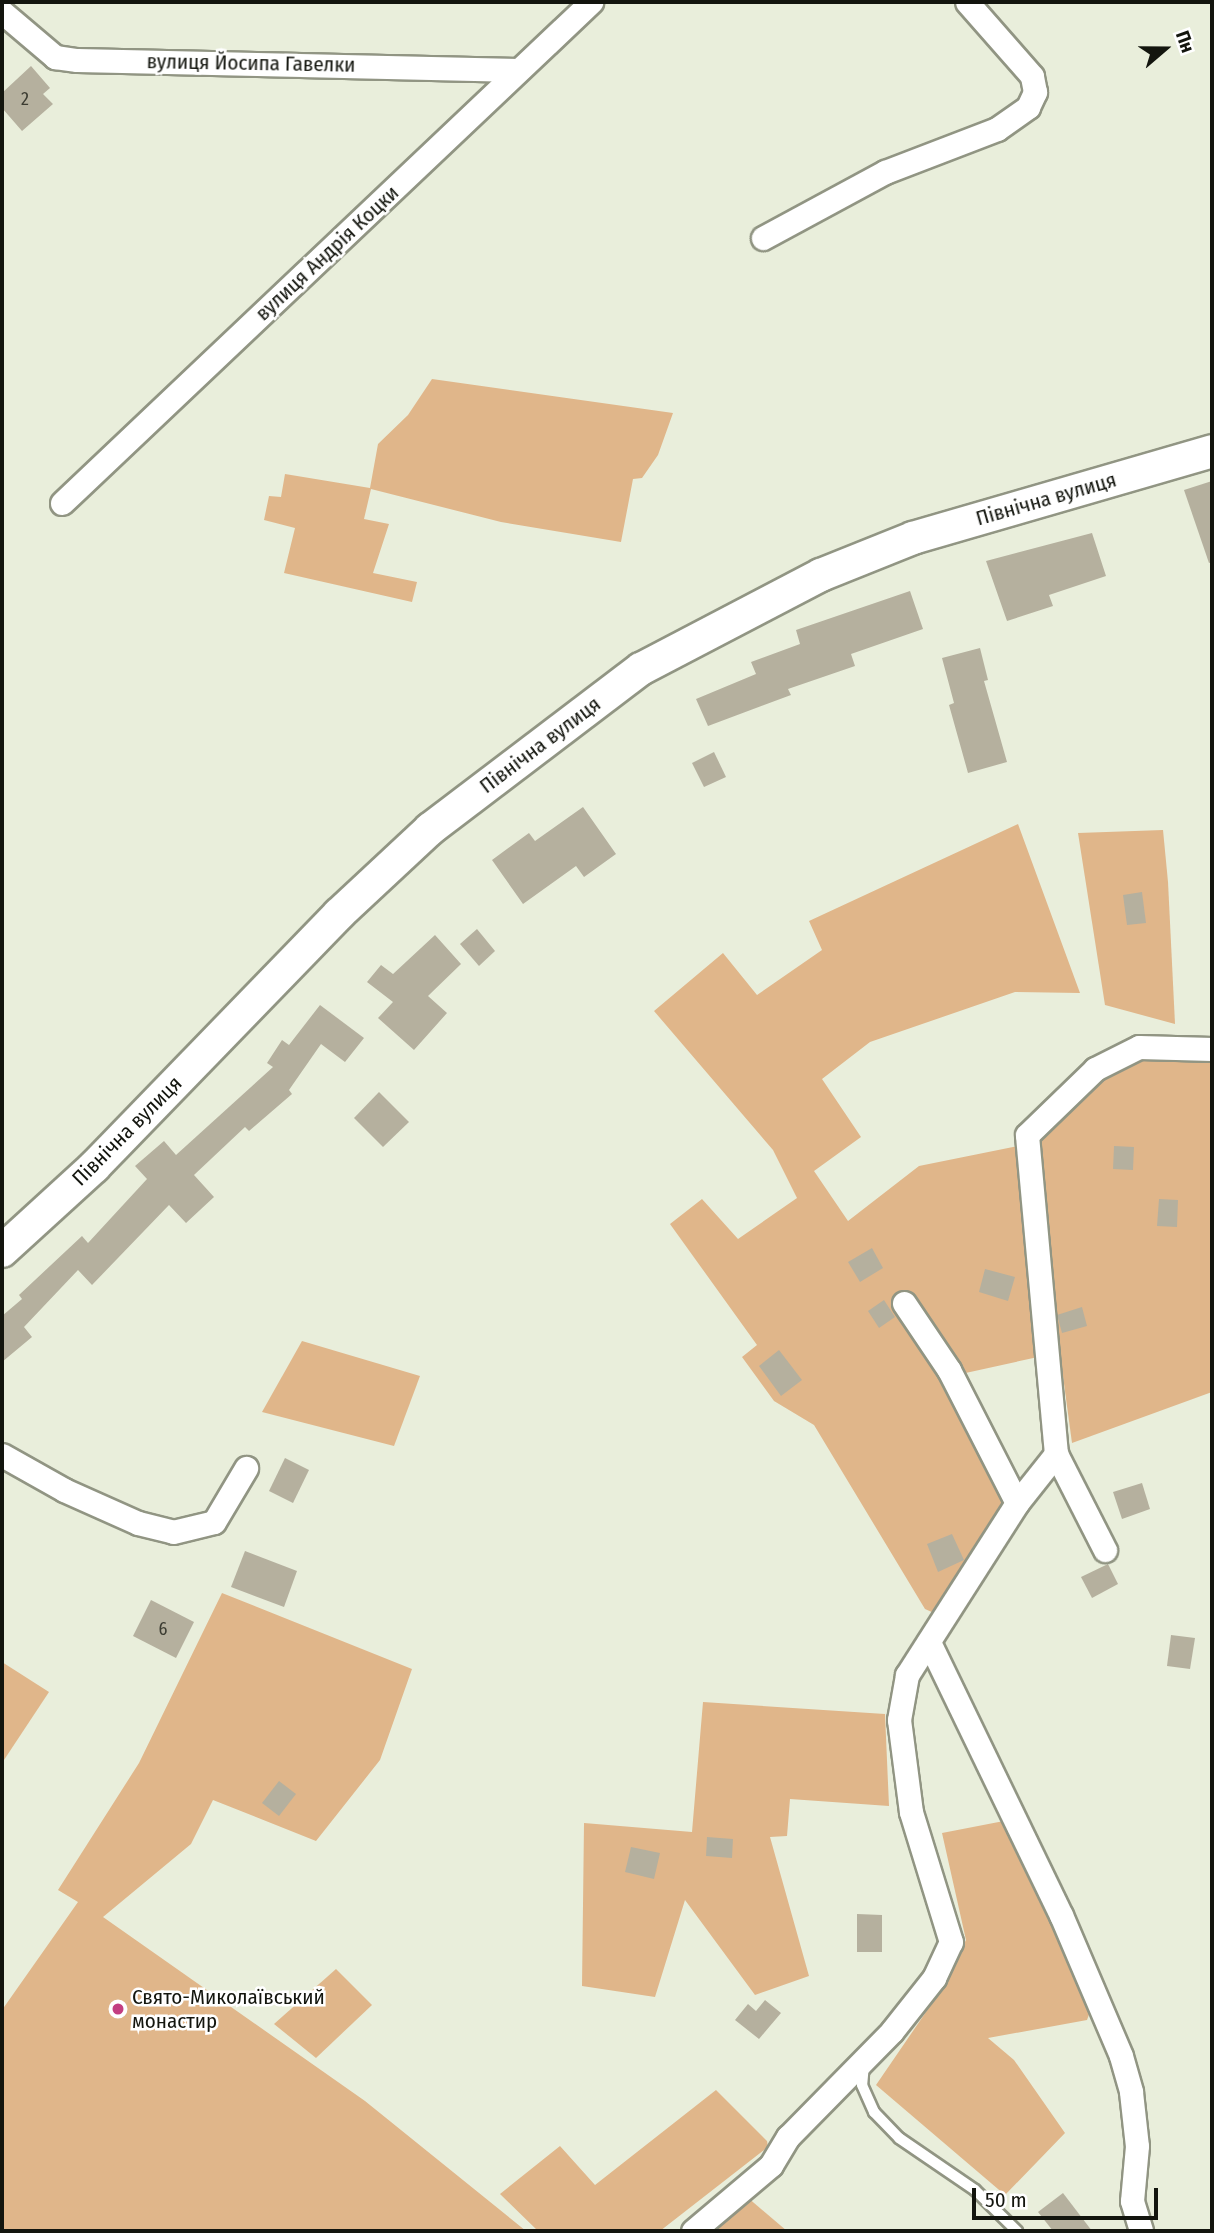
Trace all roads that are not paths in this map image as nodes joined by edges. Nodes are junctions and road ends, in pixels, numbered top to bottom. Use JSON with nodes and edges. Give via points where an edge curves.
{"nodes":[{"id":1,"x":591,"y":2,"type":"edge"},
{"id":2,"x":967,"y":2,"type":"edge"},
{"id":3,"x":2,"y":12,"type":"edge"},
{"id":4,"x":518,"y":70,"type":"junction"},
{"id":5,"x":763,"y":238,"type":"dead end"},
{"id":6,"x":1212,"y":451,"type":"edge"},
{"id":7,"x":62,"y":503,"type":"dead end"},
{"id":8,"x":1212,"y":1049,"type":"edge"},
{"id":9,"x":2,"y":1251,"type":"edge"},
{"id":10,"x":904,"y":1303,"type":"dead end"},
{"id":11,"x":1056,"y":1454,"type":"junction"},
{"id":12,"x":2,"y":1455,"type":"edge"},
{"id":13,"x":246,"y":1468,"type":"dead end"},
{"id":14,"x":1017,"y":1503,"type":"junction"},
{"id":15,"x":1105,"y":1550,"type":"dead end"},
{"id":16,"x":929,"y":1642,"type":"junction"},
{"id":17,"x":864,"y":2061,"type":"junction"},
{"id":18,"x":693,"y":2231,"type":"edge"},
{"id":19,"x":1017,"y":2231,"type":"edge"},
{"id":20,"x":1141,"y":2231,"type":"edge"}],
"edges":[{"from":1,"to":4,"type":"street","name":"вулиця Андрія Коцки"},
{"from":2,"to":5,"type":"street","via":[[1032,76],[1035,92],[1028,107],[997,129],[885,172]]},
{"from":3,"to":4,"type":"street","name":"вулиця Йосипа Гавелки","via":[[39,47],[66,59]]},
{"from":4,"to":7,"type":"street","name":"вулиця Андрія Коцки"},
{"from":6,"to":9,"type":"street","name":"Північна вулиця","via":[[913,538],[821,575],[641,669],[430,829],[339,914],[94,1167]]},
{"from":8,"to":11,"type":"street","via":[[1139,1047],[1094,1069],[1027,1135]]},
{"from":10,"to":14,"type":"street","via":[[949,1370]]},
{"from":11,"to":14,"type":"street"},
{"from":11,"to":15,"type":"street"},
{"from":12,"to":13,"type":"street","via":[[89,1501],[138,1523],[173,1532],[214,1522],[227,1507]]},
{"from":14,"to":16,"type":"street"},
{"from":16,"to":17,"type":"street","via":[[907,1675],[899,1720],[911,1812],[951,1942],[934,1978]]},
{"from":16,"to":20,"type":"street","via":[[1061,1915],[1121,2056],[1131,2092],[1137,2147],[1132,2201]]},
{"from":17,"to":18,"type":"street","via":[[788,2137],[771,2165]]},
{"from":17,"to":19,"type":"lane","via":[[862,2084],[874,2112],[899,2138],[975,2190]]}]}
